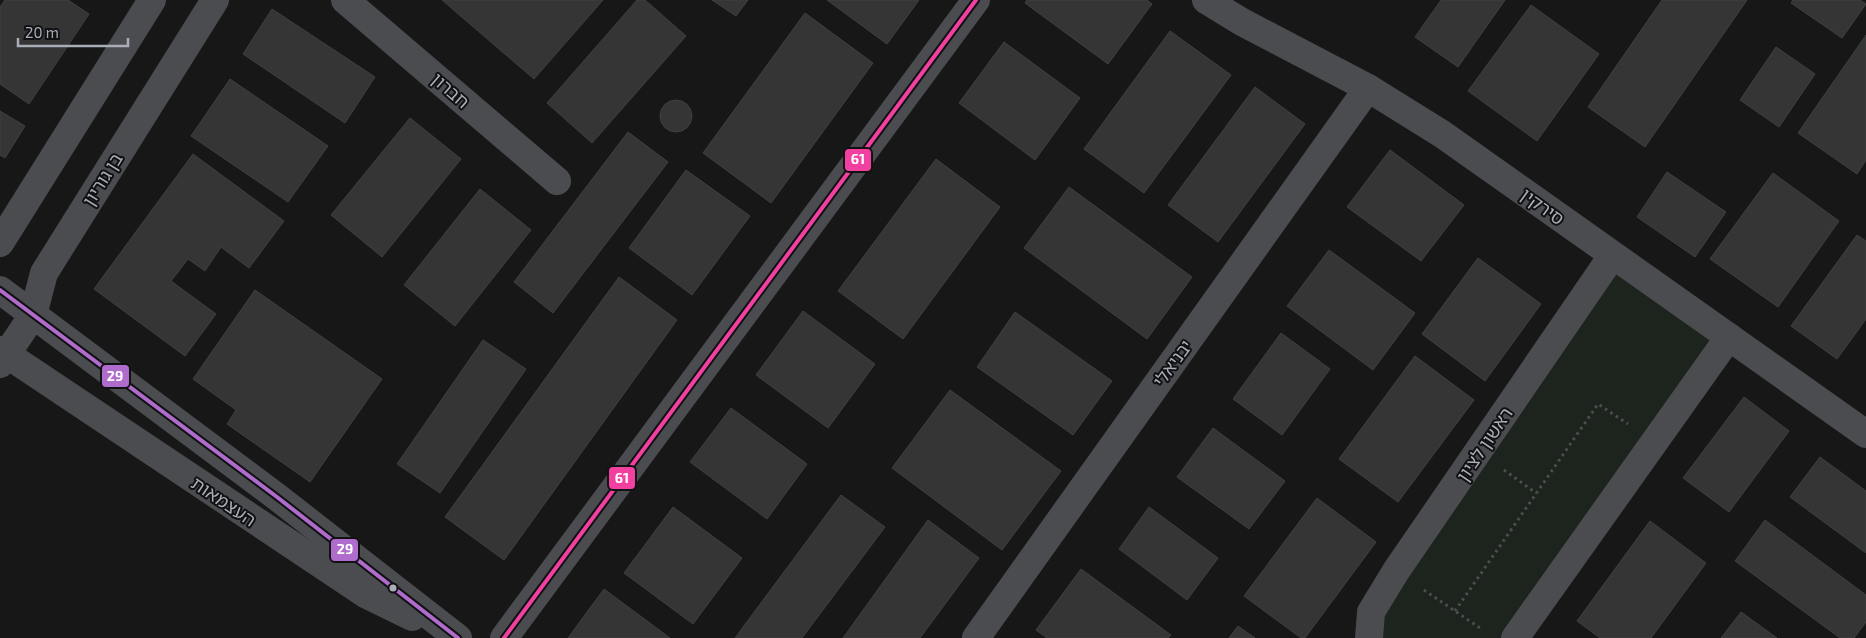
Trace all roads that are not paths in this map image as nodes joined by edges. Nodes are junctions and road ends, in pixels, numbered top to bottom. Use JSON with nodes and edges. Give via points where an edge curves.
{"nodes":[{"id":1,"x":215,"y":0,"type":"edge"},
{"id":2,"x":346,"y":0,"type":"edge"},
{"id":3,"x":976,"y":0,"type":"edge"},
{"id":4,"x":1206,"y":0,"type":"edge"},
{"id":5,"x":150,"y":1,"type":"edge"},
{"id":6,"x":1368,"y":88,"type":"junction"},
{"id":7,"x":557,"y":181,"type":"dead end"},
{"id":8,"x":0,"y":243,"type":"edge"},
{"id":9,"x":1612,"y":256,"type":"junction"},
{"id":10,"x":0,"y":290,"type":"edge"},
{"id":11,"x":33,"y":315,"type":"junction"},
{"id":12,"x":1729,"y":337,"type":"junction"},
{"id":13,"x":2,"y":356,"type":"edge"},
{"id":14,"x":1866,"y":434,"type":"edge"},
{"id":15,"x":457,"y":638,"type":"edge"},
{"id":16,"x":504,"y":638,"type":"edge"},
{"id":17,"x":976,"y":638,"type":"edge"},
{"id":18,"x":1369,"y":638,"type":"edge"},
{"id":19,"x":1515,"y":638,"type":"edge"}],
"edges":[{"from":1,"to":11,"type":"street","name":"בן גוריון","via":[[44,273]]},
{"from":2,"to":7,"type":"street","name":"חברון"},
{"from":3,"to":16,"type":"street"},
{"from":4,"to":6,"type":"street","name":"סירקין"},
{"from":5,"to":8,"type":"street"},
{"from":6,"to":9,"type":"street","name":"סירקין","via":[[1442,134]]},
{"from":6,"to":17,"type":"street","name":"יבניאלי"},
{"from":9,"to":12,"type":"street","name":"סירקין"},
{"from":9,"to":18,"type":"street","name":"ראשון לציון","via":[[1396,571],[1371,612]]},
{"from":10,"to":11,"type":"street","name":"העצמאות"},
{"from":11,"to":13,"type":"street","name":"בן גוריון"},
{"from":11,"to":15,"type":"street","name":"העצמאות","via":[[277,497]]},
{"from":12,"to":14,"type":"street","name":"סירקין"},
{"from":12,"to":19,"type":"street"},
{"from":13,"to":15,"type":"street","name":"העצמאות","via":[[367,595]]}]}
